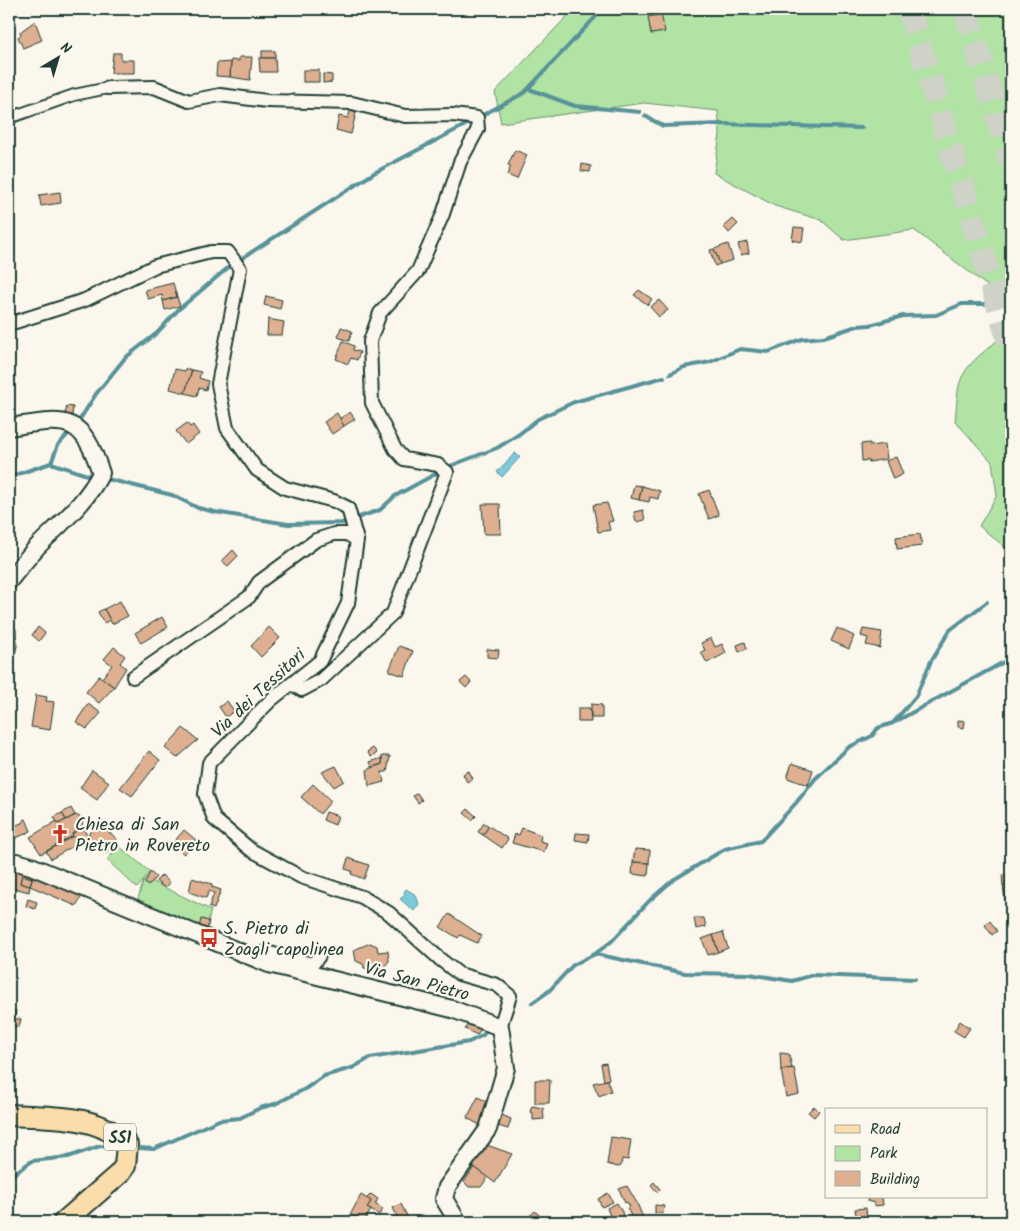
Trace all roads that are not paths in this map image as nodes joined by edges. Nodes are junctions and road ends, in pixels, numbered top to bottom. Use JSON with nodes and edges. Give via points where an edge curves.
{"nodes":[{"id":1,"x":108,"y":88,"type":"joint"},
{"id":2,"x":9,"y":118,"type":"edge"},
{"id":3,"x":9,"y":324,"type":"edge"},
{"id":4,"x":9,"y":427,"type":"edge"},
{"id":5,"x":357,"y":540,"type":"junction"},
{"id":6,"x":9,"y":581,"type":"edge"},
{"id":7,"x":133,"y":677,"type":"dead end"},
{"id":8,"x":292,"y":684,"type":"junction"},
{"id":9,"x":9,"y":864,"type":"edge"},
{"id":10,"x":251,"y":956,"type":"junction"},
{"id":11,"x":319,"y":956,"type":"dead end"},
{"id":12,"x":500,"y":1027,"type":"junction"},
{"id":13,"x":9,"y":1115,"type":"edge"},
{"id":14,"x":64,"y":1222,"type":"edge"},
{"id":15,"x":458,"y":1222,"type":"edge"}],
"edges":[{"from":1,"to":2,"type":"street","via":[[74,95]]},
{"from":1,"to":8,"type":"street","via":[[154,87],[189,101],[220,95],[267,101],[352,103],[404,116],[477,118],[478,129],[460,162],[443,214],[418,270],[380,314],[370,341],[372,403],[395,449],[404,459],[438,464],[447,472],[393,613],[320,680],[302,690]]},
{"from":3,"to":5,"type":"street","name":"Via dei Tessitori","via":[[85,300],[154,266],[211,252],[228,252],[240,269],[218,384],[228,428],[257,470],[285,488],[348,508]]},
{"from":4,"to":6,"type":"street","via":[[55,420],[77,427],[92,446],[101,473],[94,487],[72,513],[35,549]]},
{"from":5,"to":7,"type":"street","via":[[347,534],[334,534],[316,540],[259,582],[249,597]]},
{"from":5,"to":8,"type":"street","name":"Via dei Tessitori","via":[[348,603],[320,661]]},
{"from":8,"to":12,"type":"street","name":"Via dei Tessitori","via":[[271,700],[209,763],[205,794],[214,819],[251,850],[293,872],[362,898],[389,912],[459,974],[497,984],[510,996]]},
{"from":9,"to":10,"type":"street","name":"Via San Pietro","via":[[17,862],[31,866]]},
{"from":10,"to":11,"type":"street","via":[[266,952],[313,964]]},
{"from":10,"to":12,"type":"street","name":"Via San Pietro","via":[[269,964],[452,1009]]},
{"from":12,"to":15,"type":"street","via":[[506,1068],[488,1130],[447,1187],[444,1199]]},
{"from":13,"to":14,"type":"main road","number":"SS1","via":[[97,1123],[118,1135],[127,1145],[126,1161],[119,1174]]}]}
